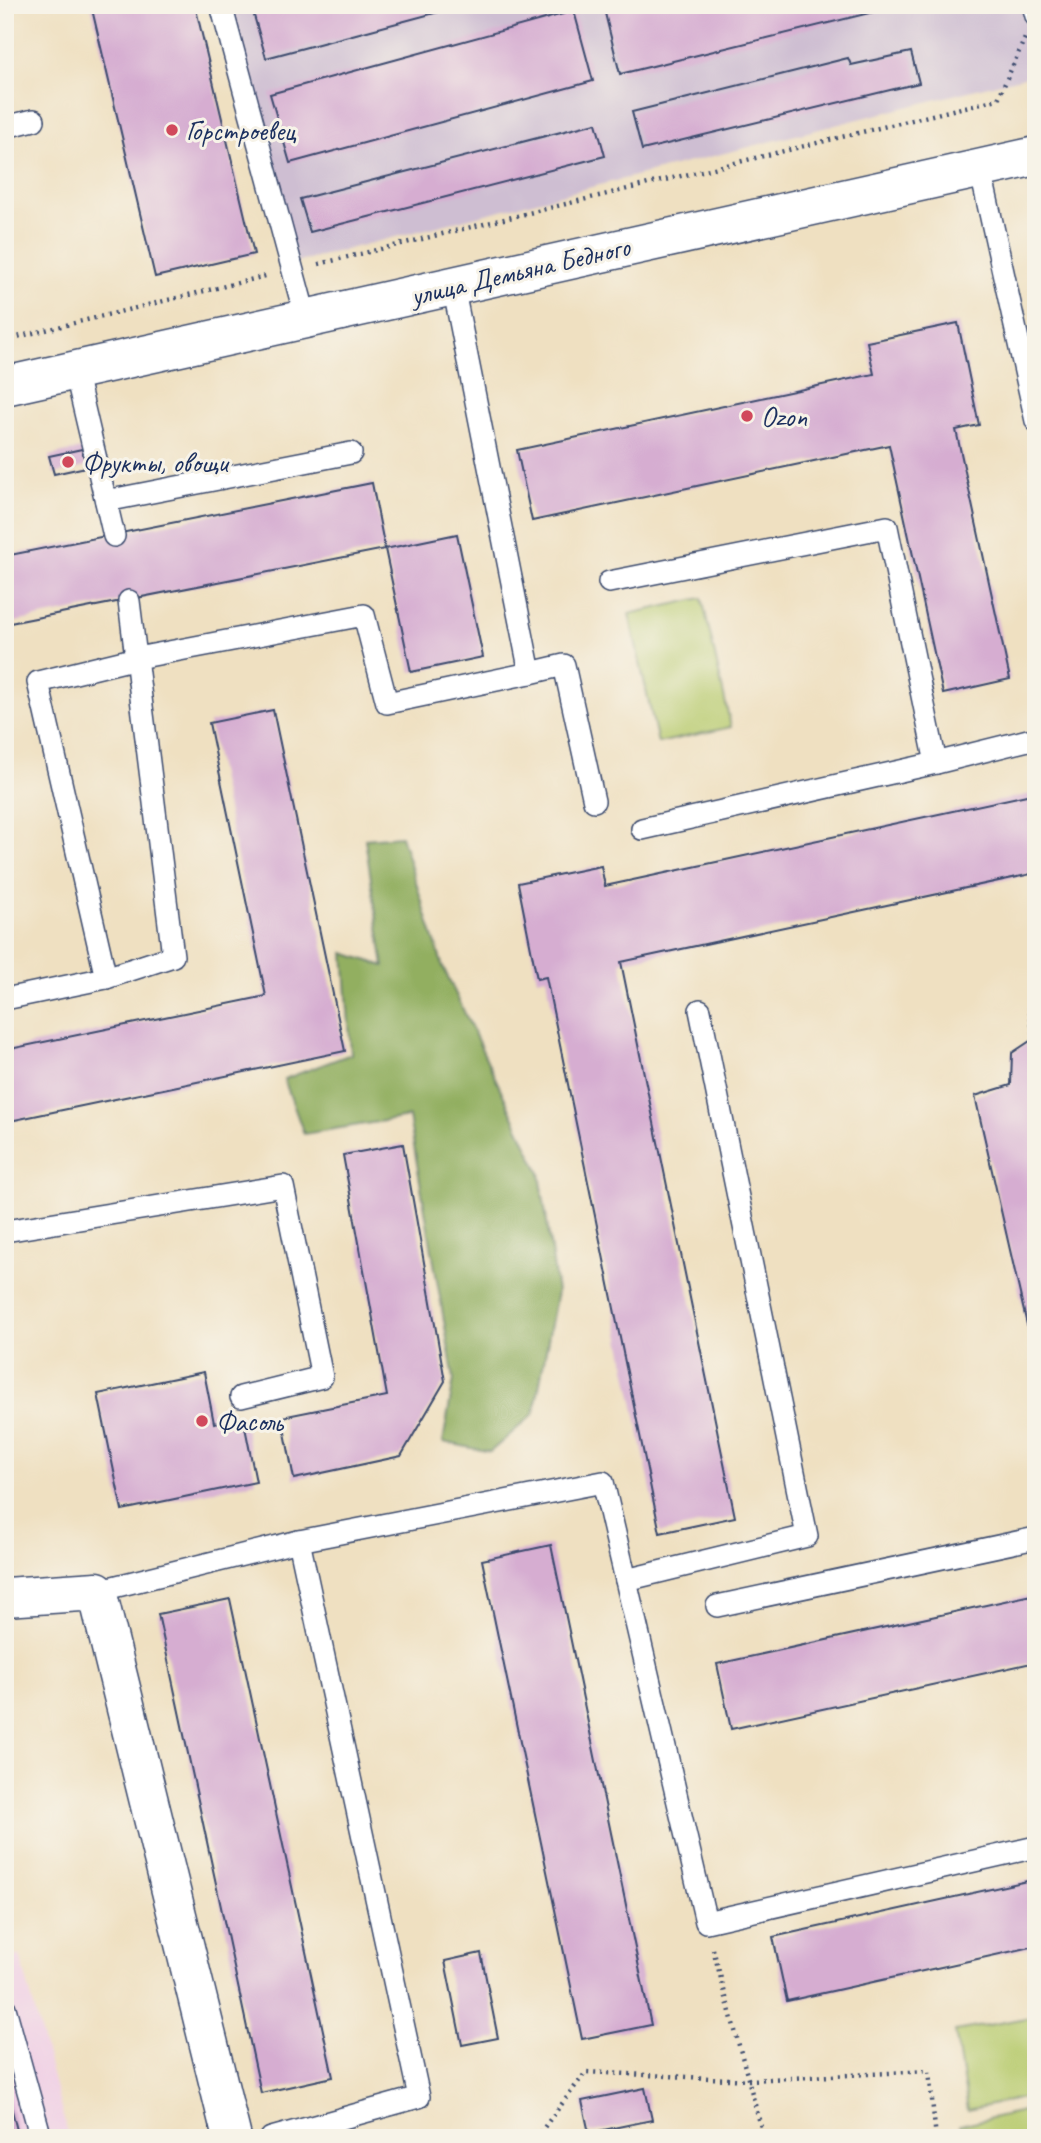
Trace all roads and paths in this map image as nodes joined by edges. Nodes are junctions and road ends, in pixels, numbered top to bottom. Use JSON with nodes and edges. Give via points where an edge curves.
{"nodes":[{"id":1,"x":221,"y":5,"type":"edge"},
{"id":2,"x":1033,"y":5,"type":"edge"},
{"id":3,"x":1036,"y":15,"type":"edge"},
{"id":4,"x":34,"y":120,"type":"dead end"},
{"id":5,"x":5,"y":127,"type":"edge"},
{"id":6,"x":1036,"y":156,"type":"edge"},
{"id":7,"x":980,"y":168,"type":"junction"},
{"id":8,"x":294,"y":270,"type":"junction"},
{"id":9,"x":453,"y":286,"type":"junction"},
{"id":10,"x":306,"y":319,"type":"junction"},
{"id":11,"x":5,"y":340,"type":"edge"},
{"id":12,"x":75,"y":370,"type":"junction"},
{"id":13,"x":5,"y":386,"type":"edge"},
{"id":14,"x":1036,"y":421,"type":"edge"},
{"id":15,"x":351,"y":453,"type":"dead end"},
{"id":16,"x":106,"y":501,"type":"junction"},
{"id":17,"x":114,"y":536,"type":"dead end"},
{"id":18,"x":609,"y":582,"type":"dead end"},
{"id":19,"x":129,"y":601,"type":"dead end"},
{"id":20,"x":137,"y":657,"type":"junction"},
{"id":21,"x":530,"y":673,"type":"junction"},
{"id":22,"x":1036,"y":738,"type":"edge"},
{"id":23,"x":936,"y":763,"type":"junction"},
{"id":24,"x":594,"y":801,"type":"dead end"},
{"id":25,"x":642,"y":829,"type":"dead end"},
{"id":26,"x":106,"y":978,"type":"junction"},
{"id":27,"x":5,"y":999,"type":"edge"},
{"id":28,"x":699,"y":1010,"type":"dead end"},
{"id":29,"x":5,"y":1231,"type":"edge"},
{"id":30,"x":241,"y":1397,"type":"dead end"},
{"id":31,"x":1036,"y":1538,"type":"edge"},
{"id":32,"x":299,"y":1541,"type":"junction"},
{"id":33,"x":626,"y":1580,"type":"junction"},
{"id":34,"x":97,"y":1591,"type":"junction"},
{"id":35,"x":5,"y":1597,"type":"edge"},
{"id":36,"x":717,"y":1606,"type":"dead end"},
{"id":37,"x":1036,"y":1847,"type":"edge"},
{"id":38,"x":706,"y":1923,"type":"junction"},
{"id":39,"x":5,"y":2008,"type":"edge"},
{"id":40,"x":750,"y":2080,"type":"junction"},
{"id":41,"x":41,"y":2138,"type":"edge"},
{"id":42,"x":232,"y":2138,"type":"edge"},
{"id":43,"x":271,"y":2138,"type":"edge"},
{"id":44,"x":536,"y":2138,"type":"edge"},
{"id":45,"x":764,"y":2138,"type":"edge"},
{"id":46,"x":936,"y":2138,"type":"edge"}],
"edges":[{"from":1,"to":8,"type":"lane"},
{"from":2,"to":3,"type":"lane"},
{"from":3,"to":8,"type":"path","via":[[998,99]]},
{"from":4,"to":5,"type":"lane"},
{"from":6,"to":7,"type":"street","name":"улица Демьяна Бедного"},
{"from":7,"to":9,"type":"street","name":"улица Демьяна Бедного"},
{"from":7,"to":14,"type":"lane"},
{"from":8,"to":10,"type":"lane"},
{"from":8,"to":11,"type":"path"},
{"from":9,"to":10,"type":"street","name":"улица Демьяна Бедного"},
{"from":9,"to":21,"type":"lane"},
{"from":10,"to":12,"type":"street","name":"улица Демьяна Бедного"},
{"from":12,"to":13,"type":"street","name":"улица Демьяна Бедного"},
{"from":12,"to":16,"type":"lane"},
{"from":15,"to":16,"type":"lane"},
{"from":16,"to":17,"type":"lane"},
{"from":18,"to":23,"type":"lane","via":[[887,527]]},
{"from":19,"to":20,"type":"lane"},
{"from":20,"to":21,"type":"lane","via":[[364,615],[387,703]]},
{"from":20,"to":26,"type":"lane","via":[[173,956]]},
{"from":20,"to":26,"type":"lane","via":[[38,681]]},
{"from":21,"to":24,"type":"lane","via":[[564,665]]},
{"from":22,"to":23,"type":"lane"},
{"from":23,"to":25,"type":"lane"},
{"from":26,"to":27,"type":"lane"},
{"from":28,"to":33,"type":"lane","via":[[807,1536]]},
{"from":29,"to":30,"type":"lane","via":[[284,1186],[322,1377]]},
{"from":31,"to":36,"type":"lane"},
{"from":32,"to":33,"type":"lane","via":[[603,1482]]},
{"from":32,"to":34,"type":"lane"},
{"from":32,"to":43,"type":"lane","via":[[419,2097]]},
{"from":33,"to":38,"type":"lane"},
{"from":34,"to":35,"type":"street"},
{"from":34,"to":42,"type":"street"},
{"from":37,"to":38,"type":"lane"},
{"from":38,"to":40,"type":"path"},
{"from":39,"to":41,"type":"lane"},
{"from":40,"to":44,"type":"path","via":[[586,2072]]},
{"from":40,"to":45,"type":"path"},
{"from":40,"to":46,"type":"path","via":[[929,2071]]}]}
